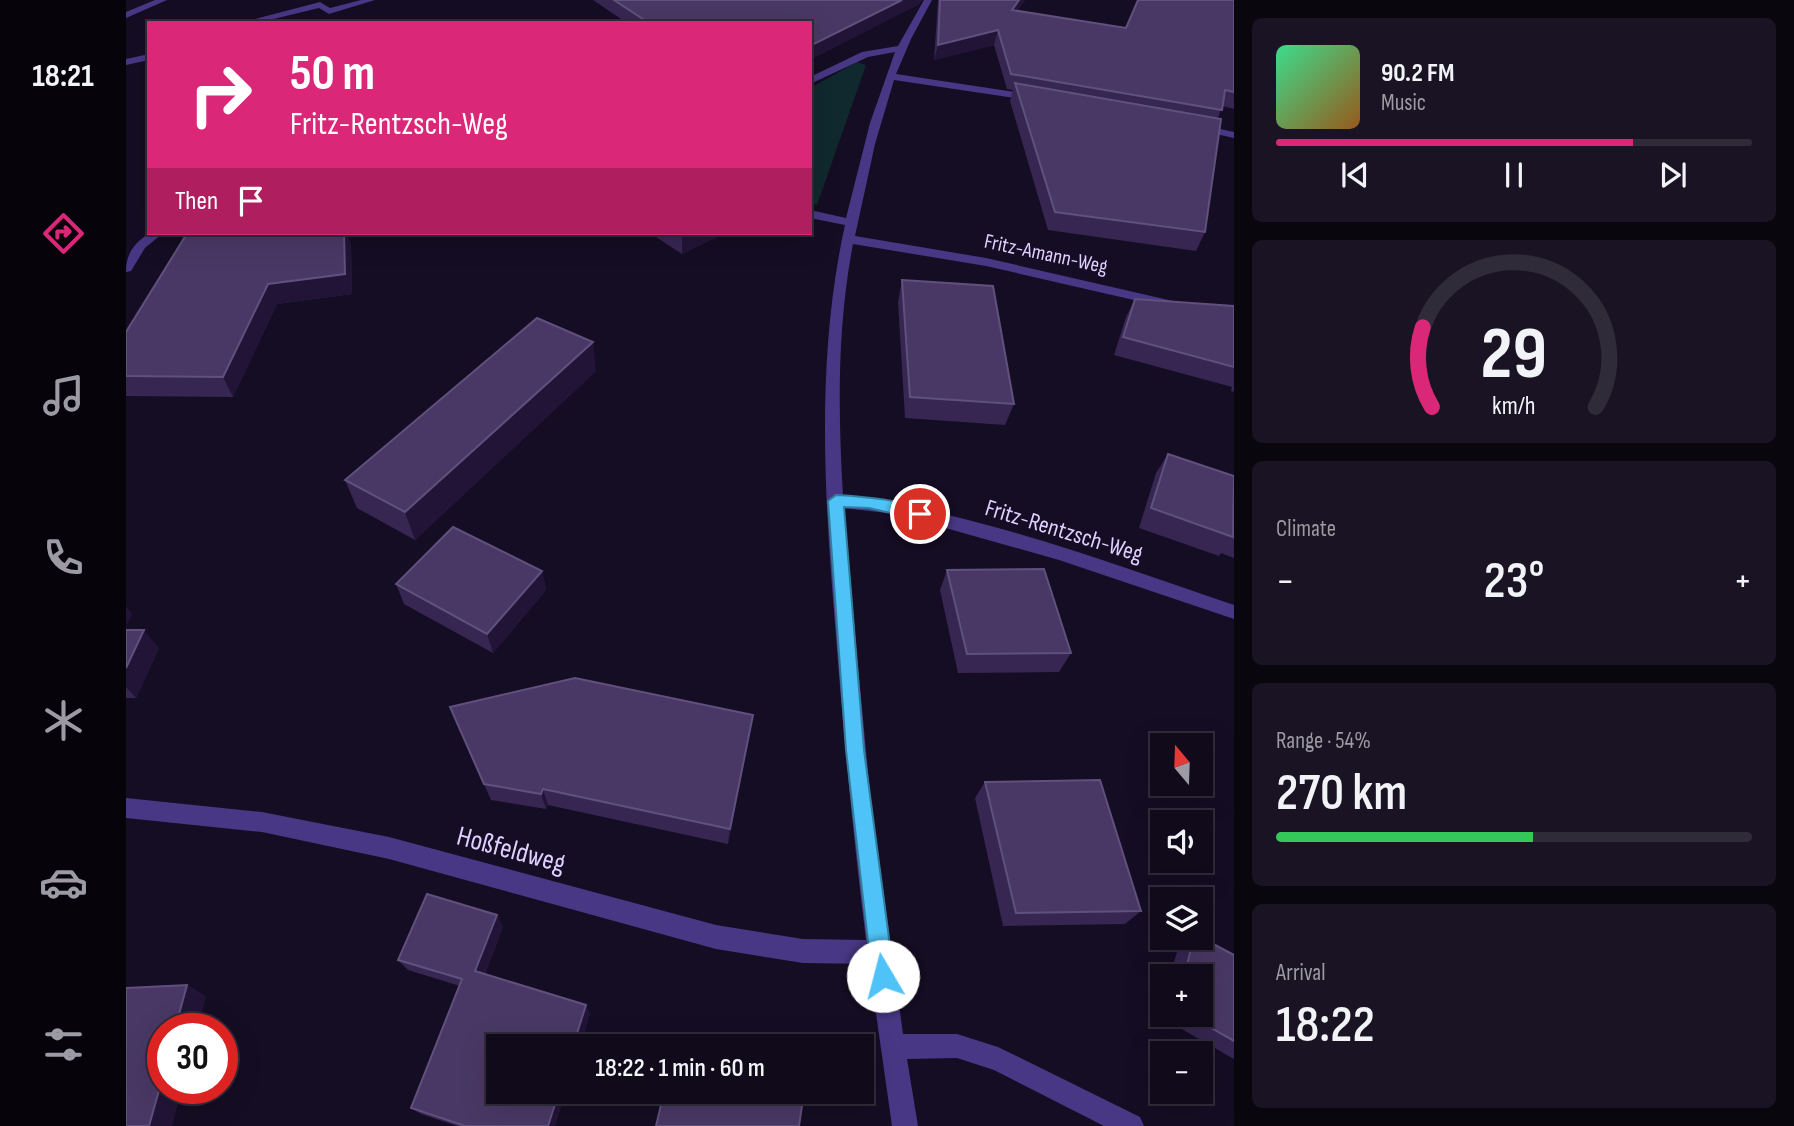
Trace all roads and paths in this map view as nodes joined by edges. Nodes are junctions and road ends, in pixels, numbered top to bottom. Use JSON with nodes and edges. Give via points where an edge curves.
{"nodes":[{"id":1,"x":163,"y":0,"type":"edge"},
{"id":2,"x":372,"y":0,"type":"edge"},
{"id":3,"x":928,"y":0,"type":"edge"},
{"id":4,"x":126,"y":15,"type":"edge"},
{"id":5,"x":252,"y":21,"type":"edge"},
{"id":6,"x":901,"y":49,"type":"junction"},
{"id":7,"x":147,"y":57,"type":"edge"},
{"id":8,"x":126,"y":62,"type":"edge"},
{"id":9,"x":890,"y":76,"type":"junction"},
{"id":10,"x":812,"y":80,"type":"edge"},
{"id":11,"x":1053,"y":101,"type":"edge"},
{"id":12,"x":1182,"y":124,"type":"edge"},
{"id":13,"x":1234,"y":135,"type":"edge"},
{"id":14,"x":812,"y":215,"type":"edge"},
{"id":15,"x":849,"y":231,"type":"junction"},
{"id":16,"x":154,"y":235,"type":"edge"},
{"id":17,"x":126,"y":244,"type":"edge"},
{"id":18,"x":140,"y":246,"type":"junction"},
{"id":19,"x":126,"y":268,"type":"edge"},
{"id":20,"x":1191,"y":309,"type":"edge"},
{"id":21,"x":836,"y":501,"type":"junction"},
{"id":22,"x":1234,"y":612,"type":"edge"},
{"id":23,"x":126,"y":808,"type":"edge"},
{"id":24,"x":879,"y":952,"type":"junction"},
{"id":25,"x":892,"y":1047,"type":"junction"},
{"id":26,"x":905,"y":1126,"type":"edge"},
{"id":27,"x":1131,"y":1126,"type":"edge"}],
"edges":[{"from":1,"to":4,"type":"street"},
{"from":2,"to":5,"type":"street","via":[[329,11],[320,5]]},
{"from":3,"to":6,"type":"street"},
{"from":6,"to":9,"type":"street"},
{"from":6,"to":10,"type":"street","via":[[866,52]]},
{"from":7,"to":8,"type":"street"},
{"from":9,"to":11,"type":"street"},
{"from":9,"to":15,"type":"street"},
{"from":12,"to":13,"type":"street"},
{"from":14,"to":15,"type":"street","name":"Fritz-Amann-Weg"},
{"from":15,"to":20,"type":"street","name":"Fritz-Amann-Weg"},
{"from":15,"to":21,"type":"street","via":[[834,334]]},
{"from":16,"to":18,"type":"street"},
{"from":17,"to":18,"type":"street"},
{"from":18,"to":19,"type":"street"},
{"from":21,"to":22,"type":"street","name":"Fritz-Rentzsch-Weg","via":[[896,508],[1061,554]]},
{"from":21,"to":24,"type":"street","via":[[855,750]]},
{"from":23,"to":24,"type":"street","name":"Hoßfeldweg","via":[[262,822],[389,848],[716,937],[803,951]]},
{"from":24,"to":25,"type":"street"},
{"from":25,"to":26,"type":"street"},
{"from":25,"to":27,"type":"street","via":[[957,1046],[998,1059]]}]}
